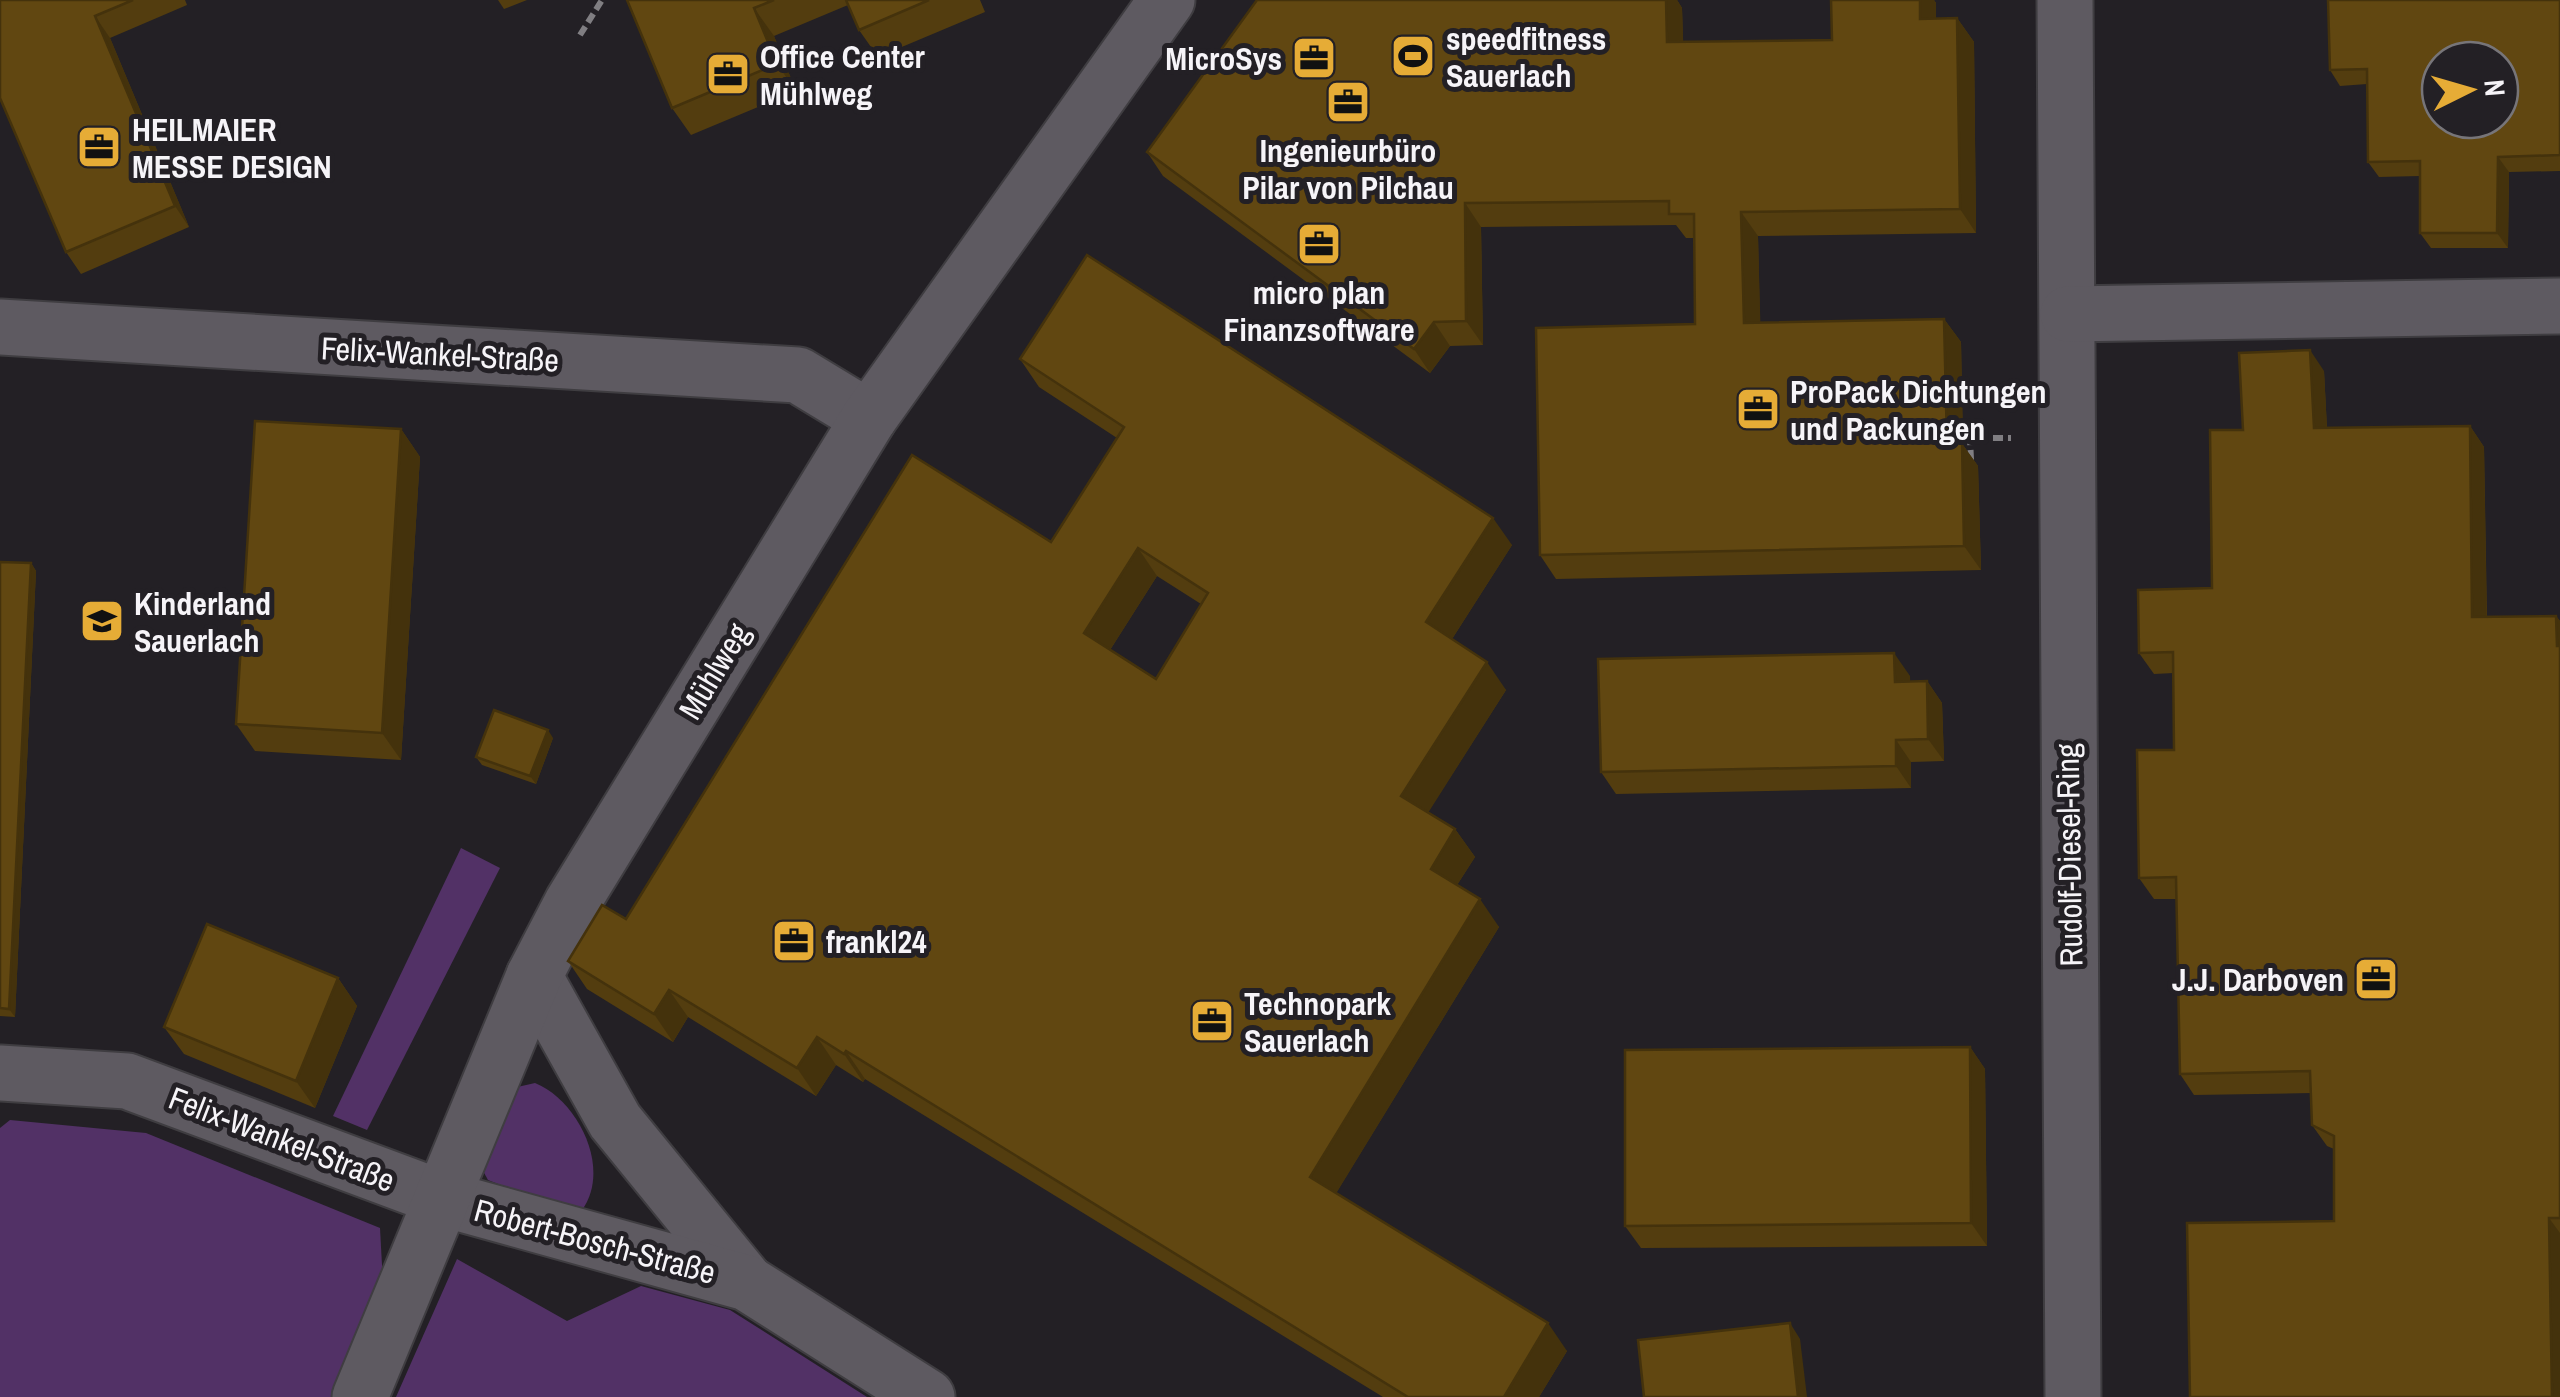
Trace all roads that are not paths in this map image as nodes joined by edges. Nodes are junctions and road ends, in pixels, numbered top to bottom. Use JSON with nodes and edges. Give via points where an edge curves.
{"nodes":[{"id":1,"x":1168,"y":0,"type":"edge"},
{"id":2,"x":2065,"y":0,"type":"edge"},
{"id":3,"x":2560,"y":306,"type":"edge"},
{"id":4,"x":2068,"y":314,"type":"junction"},
{"id":5,"x":0,"y":328,"type":"edge"},
{"id":6,"x":868,"y":418,"type":"junction"},
{"id":7,"x":534,"y":976,"type":"junction"},
{"id":8,"x":0,"y":1073,"type":"edge"},
{"id":9,"x":444,"y":1199,"type":"junction"},
{"id":10,"x":747,"y":1284,"type":"junction"},
{"id":11,"x":360,"y":1397,"type":"edge"},
{"id":12,"x":927,"y":1397,"type":"edge"},
{"id":13,"x":2074,"y":1397,"type":"edge"}],
"edges":[{"from":1,"to":6,"type":"street","name":"Mühlweg"},
{"from":2,"to":4,"type":"street","name":"Rudolf-Diesel-Ring"},
{"from":3,"to":4,"type":"street"},
{"from":4,"to":13,"type":"street","name":"Rudolf-Diesel-Ring"},
{"from":5,"to":6,"type":"street","name":"Felix-Wankel-Straße","via":[[798,375]]},
{"from":6,"to":7,"type":"street","name":"Mühlweg"},
{"from":7,"to":9,"type":"street","name":"Mühlweg"},
{"from":7,"to":10,"type":"street","name":"Robert-Bosch-Straße","via":[[615,1121]]},
{"from":8,"to":9,"type":"street","name":"Felix-Wankel-Straße","via":[[128,1082]]},
{"from":9,"to":10,"type":"street","name":"Robert-Bosch-Straße"},
{"from":9,"to":11,"type":"street","name":"Mühlweg"},
{"from":10,"to":12,"type":"street","name":"Robert-Bosch-Straße"}]}
